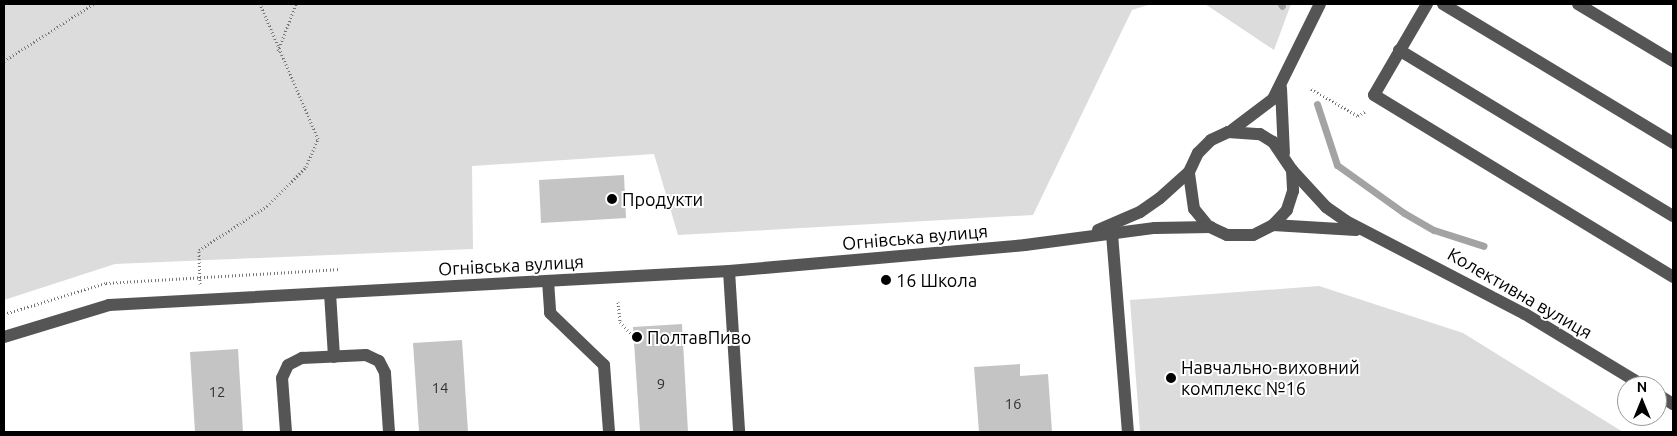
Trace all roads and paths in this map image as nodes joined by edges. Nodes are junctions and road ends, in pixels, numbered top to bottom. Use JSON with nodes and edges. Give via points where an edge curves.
{"nodes":[{"id":1,"x":93,"y":4,"type":"edge"},
{"id":2,"x":260,"y":4,"type":"edge"},
{"id":3,"x":296,"y":4,"type":"edge"},
{"id":4,"x":1320,"y":4,"type":"edge"},
{"id":5,"x":1427,"y":4,"type":"edge"},
{"id":6,"x":1443,"y":4,"type":"edge"},
{"id":7,"x":1578,"y":4,"type":"edge"},
{"id":8,"x":1399,"y":50,"type":"junction"},
{"id":9,"x":278,"y":52,"type":"junction"},
{"id":10,"x":4,"y":61,"type":"edge"},
{"id":11,"x":1673,"y":61,"type":"edge"},
{"id":12,"x":1281,"y":87,"type":"junction"},
{"id":13,"x":1311,"y":89,"type":"dead end"},
{"id":14,"x":1374,"y":95,"type":"junction"},
{"id":15,"x":1228,"y":132,"type":"junction"},
{"id":16,"x":1673,"y":143,"type":"edge"},
{"id":17,"x":1284,"y":152,"type":"junction"},
{"id":18,"x":1292,"y":170,"type":"junction"},
{"id":19,"x":1189,"y":172,"type":"junction"},
{"id":20,"x":1673,"y":216,"type":"edge"},
{"id":21,"x":1273,"y":225,"type":"junction"},
{"id":22,"x":1211,"y":227,"type":"junction"},
{"id":23,"x":1112,"y":234,"type":"junction"},
{"id":24,"x":1376,"y":235,"type":"junction"},
{"id":25,"x":1025,"y":245,"type":"junction"},
{"id":26,"x":729,"y":270,"type":"junction"},
{"id":27,"x":1673,"y":277,"type":"edge"},
{"id":28,"x":548,"y":281,"type":"junction"},
{"id":29,"x":330,"y":293,"type":"junction"},
{"id":30,"x":201,"y":299,"type":"junction"},
{"id":31,"x":618,"y":302,"type":"dead end"},
{"id":32,"x":4,"y":337,"type":"edge"},
{"id":33,"x":634,"y":337,"type":"dead end"},
{"id":34,"x":334,"y":357,"type":"junction"},
{"id":35,"x":1627,"y":376,"type":"edge"},
{"id":36,"x":286,"y":432,"type":"edge"},
{"id":37,"x":389,"y":432,"type":"edge"},
{"id":38,"x":609,"y":432,"type":"edge"},
{"id":39,"x":739,"y":432,"type":"edge"},
{"id":40,"x":1128,"y":432,"type":"edge"}],
"edges":[{"from":1,"to":10,"type":"path"},
{"from":2,"to":9,"type":"path"},
{"from":3,"to":9,"type":"path"},
{"from":4,"to":12,"type":"street"},
{"from":5,"to":8,"type":"street"},
{"from":6,"to":16,"type":"street"},
{"from":7,"to":11,"type":"street"},
{"from":8,"to":14,"type":"street"},
{"from":8,"to":20,"type":"street"},
{"from":9,"to":30,"type":"path","via":[[318,139],[306,168],[267,206],[199,250]]},
{"from":12,"to":15,"type":"street","name":"Огнівська вулиця","via":[[1263,110]]},
{"from":12,"to":17,"type":"street"},
{"from":13,"to":14,"type":"path","via":[[1358,116],[1371,105]]},
{"from":14,"to":27,"type":"street"},
{"from":15,"to":17,"type":"street","via":[[1260,134]]},
{"from":15,"to":19,"type":"street","name":"Огнівська вулиця","via":[[1198,153]]},
{"from":17,"to":18,"type":"street"},
{"from":18,"to":21,"type":"street","via":[[1293,192],[1287,210]]},
{"from":18,"to":24,"type":"street","name":"Колективна вулиця","via":[[1326,207]]},
{"from":19,"to":22,"type":"street","name":"Огнівська вулиця","via":[[1194,209]]},
{"from":19,"to":25,"type":"street","name":"Огнівська вулиця","via":[[1140,212],[1113,225]]},
{"from":21,"to":22,"type":"street","name":"Огнівська вулиця","via":[[1240,237]]},
{"from":21,"to":24,"type":"street","name":"Колективна вулиця","via":[[1329,226]]},
{"from":22,"to":23,"type":"street","name":"Огнівська вулиця","via":[[1182,226]]},
{"from":23,"to":25,"type":"street","name":"Огнівська вулиця"},
{"from":23,"to":40,"type":"street"},
{"from":24,"to":35,"type":"street","name":"Колективна вулиця","via":[[1525,314]]},
{"from":25,"to":26,"type":"street","name":"Огнівська вулиця"},
{"from":26,"to":28,"type":"street","name":"Огнівська вулиця"},
{"from":26,"to":39,"type":"street"},
{"from":28,"to":29,"type":"street","name":"Огнівська вулиця"},
{"from":28,"to":38,"type":"street","via":[[550,313],[604,364]]},
{"from":29,"to":30,"type":"street","name":"Огнівська вулиця"},
{"from":29,"to":34,"type":"street"},
{"from":30,"to":32,"type":"street","name":"Огнівська вулиця","via":[[109,305]]},
{"from":31,"to":33,"type":"path","via":[[620,322]]},
{"from":34,"to":36,"type":"street","via":[[302,358],[288,364],[282,378]]},
{"from":34,"to":37,"type":"street","via":[[366,356],[379,361],[385,373]]}]}
